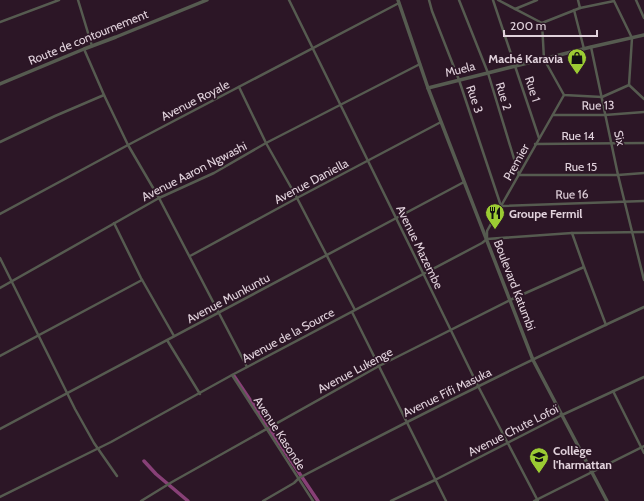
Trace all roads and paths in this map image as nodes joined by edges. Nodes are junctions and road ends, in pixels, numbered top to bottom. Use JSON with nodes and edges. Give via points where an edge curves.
{"nodes":[{"id":1,"x":59,"y":0,"type":"edge"},
{"id":2,"x":78,"y":0,"type":"edge"},
{"id":3,"x":207,"y":0,"type":"edge"},
{"id":4,"x":289,"y":0,"type":"edge"},
{"id":5,"x":429,"y":0,"type":"edge"},
{"id":6,"x":459,"y":0,"type":"edge"},
{"id":7,"x":493,"y":0,"type":"edge"},
{"id":8,"x":498,"y":0,"type":"edge"},
{"id":9,"x":537,"y":0,"type":"edge"},
{"id":10,"x":578,"y":0,"type":"edge"},
{"id":11,"x":614,"y":0,"type":"edge"},
{"id":12,"x":636,"y":0,"type":"edge"},
{"id":13,"x":399,"y":2,"type":"edge"},
{"id":14,"x":515,"y":8,"type":"junction"},
{"id":15,"x":580,"y":8,"type":"junction"},
{"id":16,"x":574,"y":10,"type":"junction"},
{"id":17,"x":644,"y":18,"type":"edge"},
{"id":18,"x":0,"y":22,"type":"edge"},
{"id":19,"x":542,"y":23,"type":"junction"},
{"id":20,"x":644,"y":35,"type":"edge"},
{"id":21,"x":632,"y":38,"type":"junction"},
{"id":22,"x":92,"y":46,"type":"junction"},
{"id":23,"x":591,"y":47,"type":"junction"},
{"id":24,"x":312,"y":48,"type":"junction"},
{"id":25,"x":84,"y":49,"type":"junction"},
{"id":26,"x":584,"y":49,"type":"junction"},
{"id":27,"x":544,"y":59,"type":"junction"},
{"id":28,"x":420,"y":64,"type":"junction"},
{"id":29,"x":516,"y":66,"type":"junction"},
{"id":30,"x":488,"y":73,"type":"junction"},
{"id":31,"x":459,"y":80,"type":"junction"},
{"id":32,"x":0,"y":84,"type":"edge"},
{"id":33,"x":629,"y":85,"type":"junction"},
{"id":34,"x":239,"y":87,"type":"junction"},
{"id":35,"x":428,"y":88,"type":"junction"},
{"id":36,"x":564,"y":95,"type":"junction"},
{"id":37,"x":104,"y":96,"type":"junction"},
{"id":38,"x":602,"y":97,"type":"junction"},
{"id":39,"x":644,"y":99,"type":"edge"},
{"id":40,"x":340,"y":105,"type":"junction"},
{"id":41,"x":644,"y":112,"type":"edge"},
{"id":42,"x":553,"y":115,"type":"junction"},
{"id":43,"x":605,"y":115,"type":"junction"},
{"id":44,"x":441,"y":122,"type":"junction"},
{"id":45,"x":539,"y":138,"type":"junction"},
{"id":46,"x":0,"y":142,"type":"edge"},
{"id":47,"x":266,"y":143,"type":"junction"},
{"id":48,"x":644,"y":143,"type":"edge"},
{"id":49,"x":535,"y":144,"type":"junction"},
{"id":50,"x":612,"y":144,"type":"junction"},
{"id":51,"x":128,"y":145,"type":"junction"},
{"id":52,"x":367,"y":161,"type":"junction"},
{"id":53,"x":644,"y":173,"type":"edge"},
{"id":54,"x":519,"y":175,"type":"junction"},
{"id":55,"x":618,"y":175,"type":"junction"},
{"id":56,"x":464,"y":182,"type":"junction"},
{"id":57,"x":159,"y":198,"type":"junction"},
{"id":58,"x":297,"y":198,"type":"junction"},
{"id":59,"x":644,"y":201,"type":"edge"},
{"id":60,"x":625,"y":202,"type":"junction"},
{"id":61,"x":501,"y":206,"type":"junction"},
{"id":62,"x":0,"y":214,"type":"edge"},
{"id":63,"x":396,"y":218,"type":"junction"},
{"id":64,"x":114,"y":224,"type":"junction"},
{"id":65,"x":632,"y":232,"type":"junction"},
{"id":66,"x":644,"y":232,"type":"edge"},
{"id":67,"x":572,"y":233,"type":"junction"},
{"id":68,"x":487,"y":238,"type":"junction"},
{"id":69,"x":190,"y":256,"type":"junction"},
{"id":70,"x":326,"y":256,"type":"junction"},
{"id":71,"x":0,"y":258,"type":"edge"},
{"id":72,"x":584,"y":267,"type":"junction"},
{"id":73,"x":424,"y":273,"type":"junction"},
{"id":74,"x":142,"y":280,"type":"junction"},
{"id":75,"x":644,"y":280,"type":"edge"},
{"id":76,"x":11,"y":282,"type":"junction"},
{"id":77,"x":0,"y":288,"type":"edge"},
{"id":78,"x":510,"y":300,"type":"junction"},
{"id":79,"x":644,"y":307,"type":"edge"},
{"id":80,"x":353,"y":311,"type":"junction"},
{"id":81,"x":219,"y":313,"type":"junction"},
{"id":82,"x":606,"y":325,"type":"junction"},
{"id":83,"x":451,"y":330,"type":"junction"},
{"id":84,"x":38,"y":336,"type":"junction"},
{"id":85,"x":174,"y":336,"type":"junction"},
{"id":86,"x":167,"y":340,"type":"junction"},
{"id":87,"x":0,"y":356,"type":"edge"},
{"id":88,"x":534,"y":360,"type":"junction"},
{"id":89,"x":379,"y":366,"type":"junction"},
{"id":90,"x":247,"y":367,"type":"junction"},
{"id":91,"x":232,"y":375,"type":"junction"},
{"id":92,"x":644,"y":377,"type":"edge"},
{"id":93,"x":478,"y":386,"type":"junction"},
{"id":94,"x":613,"y":391,"type":"junction"},
{"id":95,"x":67,"y":394,"type":"junction"},
{"id":96,"x":200,"y":394,"type":"junction"},
{"id":97,"x":562,"y":415,"type":"junction"},
{"id":98,"x":406,"y":422,"type":"junction"},
{"id":99,"x":266,"y":428,"type":"junction"},
{"id":100,"x":0,"y":429,"type":"edge"},
{"id":101,"x":508,"y":444,"type":"junction"},
{"id":102,"x":643,"y":447,"type":"edge"},
{"id":103,"x":98,"y":449,"type":"junction"},
{"id":104,"x":644,"y":453,"type":"edge"},
{"id":105,"x":592,"y":473,"type":"junction"},
{"id":106,"x":117,"y":476,"type":"dead end"},
{"id":107,"x":299,"y":478,"type":"junction"},
{"id":108,"x":435,"y":480,"type":"junction"},
{"id":109,"x":0,"y":497,"type":"edge"},
{"id":110,"x":536,"y":500,"type":"edge"},
{"id":111,"x":141,"y":501,"type":"edge"},
{"id":112,"x":263,"y":501,"type":"edge"},
{"id":113,"x":313,"y":501,"type":"edge"},
{"id":114,"x":390,"y":501,"type":"edge"},
{"id":115,"x":446,"y":501,"type":"edge"},
{"id":116,"x":607,"y":501,"type":"edge"}],
"edges":[{"from":1,"to":18,"type":"street"},
{"from":2,"to":22,"type":"street"},
{"from":3,"to":22,"type":"street","name":"Route de contournement"},
{"from":4,"to":24,"type":"street","name":"Avenue Mazembe"},
{"from":5,"to":31,"type":"street","name":"Rue 3"},
{"from":6,"to":30,"type":"street","name":"Rue 2"},
{"from":7,"to":29,"type":"street","name":"Rue 1"},
{"from":8,"to":14,"type":"street"},
{"from":9,"to":14,"type":"street"},
{"from":10,"to":15,"type":"street"},
{"from":11,"to":15,"type":"street"},
{"from":11,"to":21,"type":"street"},
{"from":12,"to":17,"type":"street"},
{"from":13,"to":24,"type":"street","name":"Avenue Royale"},
{"from":13,"to":28,"type":"street","name":"Boulevard Katumbi"},
{"from":14,"to":19,"type":"street"},
{"from":15,"to":16,"type":"street"},
{"from":16,"to":19,"type":"street"},
{"from":16,"to":26,"type":"street"},
{"from":19,"to":27,"type":"street"},
{"from":20,"to":21,"type":"street","name":"Muela"},
{"from":21,"to":23,"type":"street","name":"Muela"},
{"from":21,"to":33,"type":"street"},
{"from":22,"to":25,"type":"street","name":"Route de contournement"},
{"from":23,"to":26,"type":"street","name":"Muela"},
{"from":23,"to":38,"type":"street","name":"Six"},
{"from":24,"to":34,"type":"street","name":"Avenue Royale"},
{"from":24,"to":40,"type":"street","name":"Avenue Mazembe"},
{"from":25,"to":32,"type":"street","name":"Route de contournement"},
{"from":25,"to":37,"type":"street"},
{"from":26,"to":27,"type":"street","name":"Muela"},
{"from":27,"to":29,"type":"street","name":"Muela"},
{"from":27,"to":36,"type":"street"},
{"from":28,"to":35,"type":"street","name":"Boulevard Katumbi"},
{"from":28,"to":40,"type":"street","name":"Avenue Aaron Ngwashi"},
{"from":29,"to":30,"type":"street","name":"Muela"},
{"from":29,"to":45,"type":"street","name":"Rue 1"},
{"from":30,"to":31,"type":"street","name":"Muela"},
{"from":30,"to":54,"type":"street","name":"Rue 2"},
{"from":31,"to":35,"type":"street","name":"Muela"},
{"from":31,"to":61,"type":"street","name":"Rue 3"},
{"from":33,"to":38,"type":"street"},
{"from":33,"to":39,"type":"street"},
{"from":34,"to":47,"type":"street"},
{"from":34,"to":51,"type":"street","name":"Avenue Royale"},
{"from":35,"to":44,"type":"street","name":"Boulevard Katumbi"},
{"from":36,"to":38,"type":"street"},
{"from":36,"to":42,"type":"street","name":"Premier"},
{"from":37,"to":46,"type":"street"},
{"from":37,"to":51,"type":"street"},
{"from":38,"to":43,"type":"street","name":"Six"},
{"from":40,"to":47,"type":"street","name":"Avenue Aaron Ngwashi"},
{"from":40,"to":52,"type":"street","name":"Avenue Mazembe"},
{"from":41,"to":43,"type":"street","name":"Rue 13"},
{"from":42,"to":43,"type":"street","name":"Rue 13"},
{"from":42,"to":45,"type":"street","name":"Premier"},
{"from":43,"to":50,"type":"street","name":"Six"},
{"from":44,"to":52,"type":"street","name":"Avenue Daniella"},
{"from":44,"to":56,"type":"street","name":"Boulevard Katumbi"},
{"from":45,"to":49,"type":"street","name":"Premier"},
{"from":47,"to":57,"type":"street","name":"Avenue Aaron Ngwashi","via":[[214,173]]},
{"from":47,"to":58,"type":"street"},
{"from":48,"to":50,"type":"street","name":"Rue 14"},
{"from":49,"to":50,"type":"street","name":"Rue 14"},
{"from":49,"to":54,"type":"street","name":"Premier"},
{"from":50,"to":55,"type":"street","name":"Six"},
{"from":51,"to":57,"type":"street"},
{"from":51,"to":62,"type":"street","name":"Avenue Royale"},
{"from":52,"to":58,"type":"street","name":"Avenue Daniella"},
{"from":52,"to":63,"type":"street","name":"Avenue Mazembe"},
{"from":53,"to":55,"type":"street","name":"Rue 15"},
{"from":54,"to":55,"type":"street","name":"Rue 15"},
{"from":54,"to":61,"type":"street","name":"Premier"},
{"from":55,"to":60,"type":"street","name":"Six"},
{"from":56,"to":63,"type":"street","name":"Avenue Munkuntu"},
{"from":56,"to":68,"type":"street","name":"Boulevard Katumbi"},
{"from":57,"to":64,"type":"street","name":"Avenue Aaron Ngwashi"},
{"from":57,"to":69,"type":"street"},
{"from":58,"to":69,"type":"street","name":"Avenue Daniella"},
{"from":58,"to":70,"type":"street"},
{"from":59,"to":60,"type":"street","name":"Rue 16"},
{"from":60,"to":61,"type":"street","name":"Rue 16"},
{"from":60,"to":65,"type":"street","name":"Six"},
{"from":61,"to":68,"type":"street","name":"Premier","via":[[487,231]]},
{"from":63,"to":70,"type":"street","name":"Avenue Munkuntu"},
{"from":63,"to":73,"type":"street","name":"Avenue Mazembe"},
{"from":64,"to":74,"type":"street"},
{"from":64,"to":76,"type":"street","name":"Avenue Aaron Ngwashi"},
{"from":65,"to":66,"type":"street"},
{"from":65,"to":67,"type":"street"},
{"from":65,"to":75,"type":"street","name":"Six"},
{"from":67,"to":68,"type":"street"},
{"from":67,"to":72,"type":"street"},
{"from":68,"to":73,"type":"street","name":"Avenue de la Source"},
{"from":68,"to":78,"type":"street","name":"Boulevard Katumbi"},
{"from":69,"to":81,"type":"street"},
{"from":70,"to":80,"type":"street"},
{"from":70,"to":81,"type":"street","name":"Avenue Munkuntu"},
{"from":71,"to":76,"type":"street"},
{"from":72,"to":78,"type":"street","name":"Avenue Lukenge"},
{"from":72,"to":82,"type":"street"},
{"from":73,"to":80,"type":"street","name":"Avenue de la Source"},
{"from":73,"to":83,"type":"street","name":"Avenue Mazembe"},
{"from":74,"to":84,"type":"street"},
{"from":74,"to":85,"type":"street"},
{"from":76,"to":77,"type":"street","name":"Avenue Aaron Ngwashi"},
{"from":76,"to":84,"type":"street"},
{"from":78,"to":83,"type":"street","name":"Avenue Lukenge"},
{"from":78,"to":88,"type":"street","name":"Boulevard Katumbi"},
{"from":79,"to":82,"type":"street","name":"Avenue Fifi Masuka"},
{"from":80,"to":89,"type":"street"},
{"from":80,"to":90,"type":"street","name":"Avenue de la Source"},
{"from":81,"to":85,"type":"street","name":"Avenue Munkuntu"},
{"from":81,"to":90,"type":"street"},
{"from":82,"to":88,"type":"street","name":"Avenue Fifi Masuka"},
{"from":83,"to":89,"type":"street","name":"Avenue Lukenge"},
{"from":83,"to":93,"type":"street","name":"Avenue Mazembe"},
{"from":84,"to":87,"type":"street"},
{"from":84,"to":95,"type":"street"},
{"from":85,"to":86,"type":"street","name":"Avenue Munkuntu"},
{"from":86,"to":95,"type":"street","name":"Avenue Munkuntu"},
{"from":86,"to":96,"type":"street"},
{"from":88,"to":93,"type":"street","name":"Avenue Fifi Masuka"},
{"from":88,"to":97,"type":"street","name":"Boulevard Katumbi"},
{"from":89,"to":98,"type":"street"},
{"from":89,"to":99,"type":"street","name":"Avenue Lukenge"},
{"from":90,"to":91,"type":"street","name":"Avenue de la Source"},
{"from":91,"to":96,"type":"street","name":"Avenue de la Source"},
{"from":91,"to":99,"type":"street","name":"Avenue Kasonde"},
{"from":92,"to":94,"type":"street","name":"Avenue Chute Lofoï"},
{"from":93,"to":98,"type":"street","name":"Avenue Fifi Masuka"},
{"from":93,"to":101,"type":"street","name":"Avenue Mazembe"},
{"from":94,"to":97,"type":"street","name":"Avenue Chute Lofoï"},
{"from":94,"to":102,"type":"street"},
{"from":95,"to":100,"type":"street","name":"Avenue Munkuntu"},
{"from":95,"to":103,"type":"street"},
{"from":96,"to":103,"type":"street","name":"Avenue de la Source"},
{"from":97,"to":101,"type":"street","name":"Avenue Chute Lofoï"},
{"from":97,"to":105,"type":"street","name":"Boulevard Katumbi"},
{"from":98,"to":107,"type":"street","name":"Avenue Fifi Masuka"},
{"from":98,"to":108,"type":"street"},
{"from":99,"to":107,"type":"street","name":"Avenue Kasonde"},
{"from":99,"to":111,"type":"street","name":"Avenue Lukenge"},
{"from":101,"to":108,"type":"street","name":"Avenue Chute Lofoï"},
{"from":101,"to":110,"type":"street","name":"Avenue Mazembe"},
{"from":102,"to":104,"type":"street"},
{"from":102,"to":105,"type":"street"},
{"from":103,"to":106,"type":"street"},
{"from":103,"to":109,"type":"street","name":"Avenue de la Source"},
{"from":105,"to":110,"type":"street"},
{"from":105,"to":116,"type":"street","name":"Boulevard Katumbi"},
{"from":107,"to":112,"type":"street","name":"Avenue Fifi Masuka"},
{"from":107,"to":113,"type":"street","name":"Avenue Kasonde"},
{"from":108,"to":114,"type":"street","name":"Avenue Chute Lofoï"},
{"from":108,"to":115,"type":"street"}]}
